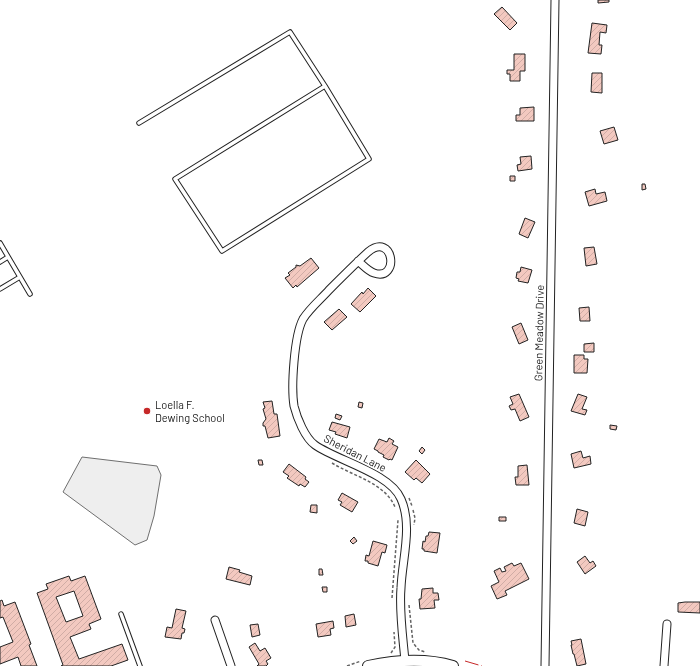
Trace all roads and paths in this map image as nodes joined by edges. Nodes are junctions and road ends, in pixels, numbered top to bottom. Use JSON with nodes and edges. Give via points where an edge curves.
{"nodes":[{"id":1,"x":555,"y":0,"type":"edge"},
{"id":2,"x":325,"y":86,"type":"junction"},
{"id":3,"x":139,"y":123,"type":"dead end"},
{"id":4,"x":0,"y":243,"type":"edge"},
{"id":5,"x":8,"y":257,"type":"junction"},
{"id":6,"x":358,"y":261,"type":"junction"},
{"id":7,"x":0,"y":262,"type":"edge"},
{"id":8,"x":20,"y":277,"type":"junction"},
{"id":9,"x":0,"y":289,"type":"edge"},
{"id":10,"x":30,"y":294,"type":"dead end"},
{"id":11,"x":332,"y":463,"type":"dead end"},
{"id":12,"x":407,"y":494,"type":"dead end"},
{"id":13,"x":396,"y":508,"type":"dead end"},
{"id":14,"x":398,"y":514,"type":"dead end"},
{"id":15,"x":414,"y":531,"type":"dead end"},
{"id":16,"x":408,"y":601,"type":"dead end"},
{"id":17,"x":393,"y":604,"type":"dead end"},
{"id":18,"x":121,"y":614,"type":"dead end"},
{"id":19,"x":215,"y":620,"type":"dead end"},
{"id":20,"x":667,"y":624,"type":"dead end"},
{"id":21,"x":394,"y":625,"type":"dead end"},
{"id":22,"x":426,"y":652,"type":"dead end"},
{"id":23,"x":386,"y":656,"type":"dead end"},
{"id":24,"x":405,"y":661,"type":"junction"},
{"id":25,"x":367,"y":663,"type":"edge"},
{"id":26,"x":140,"y":666,"type":"edge"},
{"id":27,"x":231,"y":666,"type":"edge"},
{"id":28,"x":347,"y":666,"type":"edge"},
{"id":29,"x":453,"y":666,"type":"edge"},
{"id":30,"x":545,"y":666,"type":"edge"},
{"id":31,"x":664,"y":666,"type":"edge"}],
"edges":[{"from":1,"to":30,"type":"street","name":"Green Meadow Drive"},
{"from":2,"to":2,"type":"lane","via":[[369,159],[222,251],[174,179]]},
{"from":2,"to":3,"type":"lane","via":[[290,32]]},
{"from":4,"to":5,"type":"lane"},
{"from":5,"to":7,"type":"lane"},
{"from":5,"to":8,"type":"lane"},
{"from":6,"to":6,"type":"street","name":"Sheridan Lane","via":[[376,248],[384,248],[392,259],[386,271],[378,274]]},
{"from":6,"to":24,"type":"street","name":"Sheridan Lane","via":[[303,320],[294,355],[294,405],[302,428],[314,444],[385,481],[402,499],[407,525],[400,590]]},
{"from":8,"to":9,"type":"lane"},
{"from":8,"to":10,"type":"lane"},
{"from":11,"to":13,"type":"path","via":[[377,486]]},
{"from":12,"to":15,"type":"path","via":[[415,518]]},
{"from":14,"to":17,"type":"path"},
{"from":16,"to":22,"type":"path","via":[[413,643],[419,650]]},
{"from":18,"to":26,"type":"lane"},
{"from":19,"to":27,"type":"street"},
{"from":20,"to":31,"type":"street"},
{"from":21,"to":23,"type":"path","via":[[395,647]]},
{"from":24,"to":25,"type":"main road"},
{"from":24,"to":29,"type":"main road"},
{"from":25,"to":28,"type":"path","via":[[353,663]]}]}
